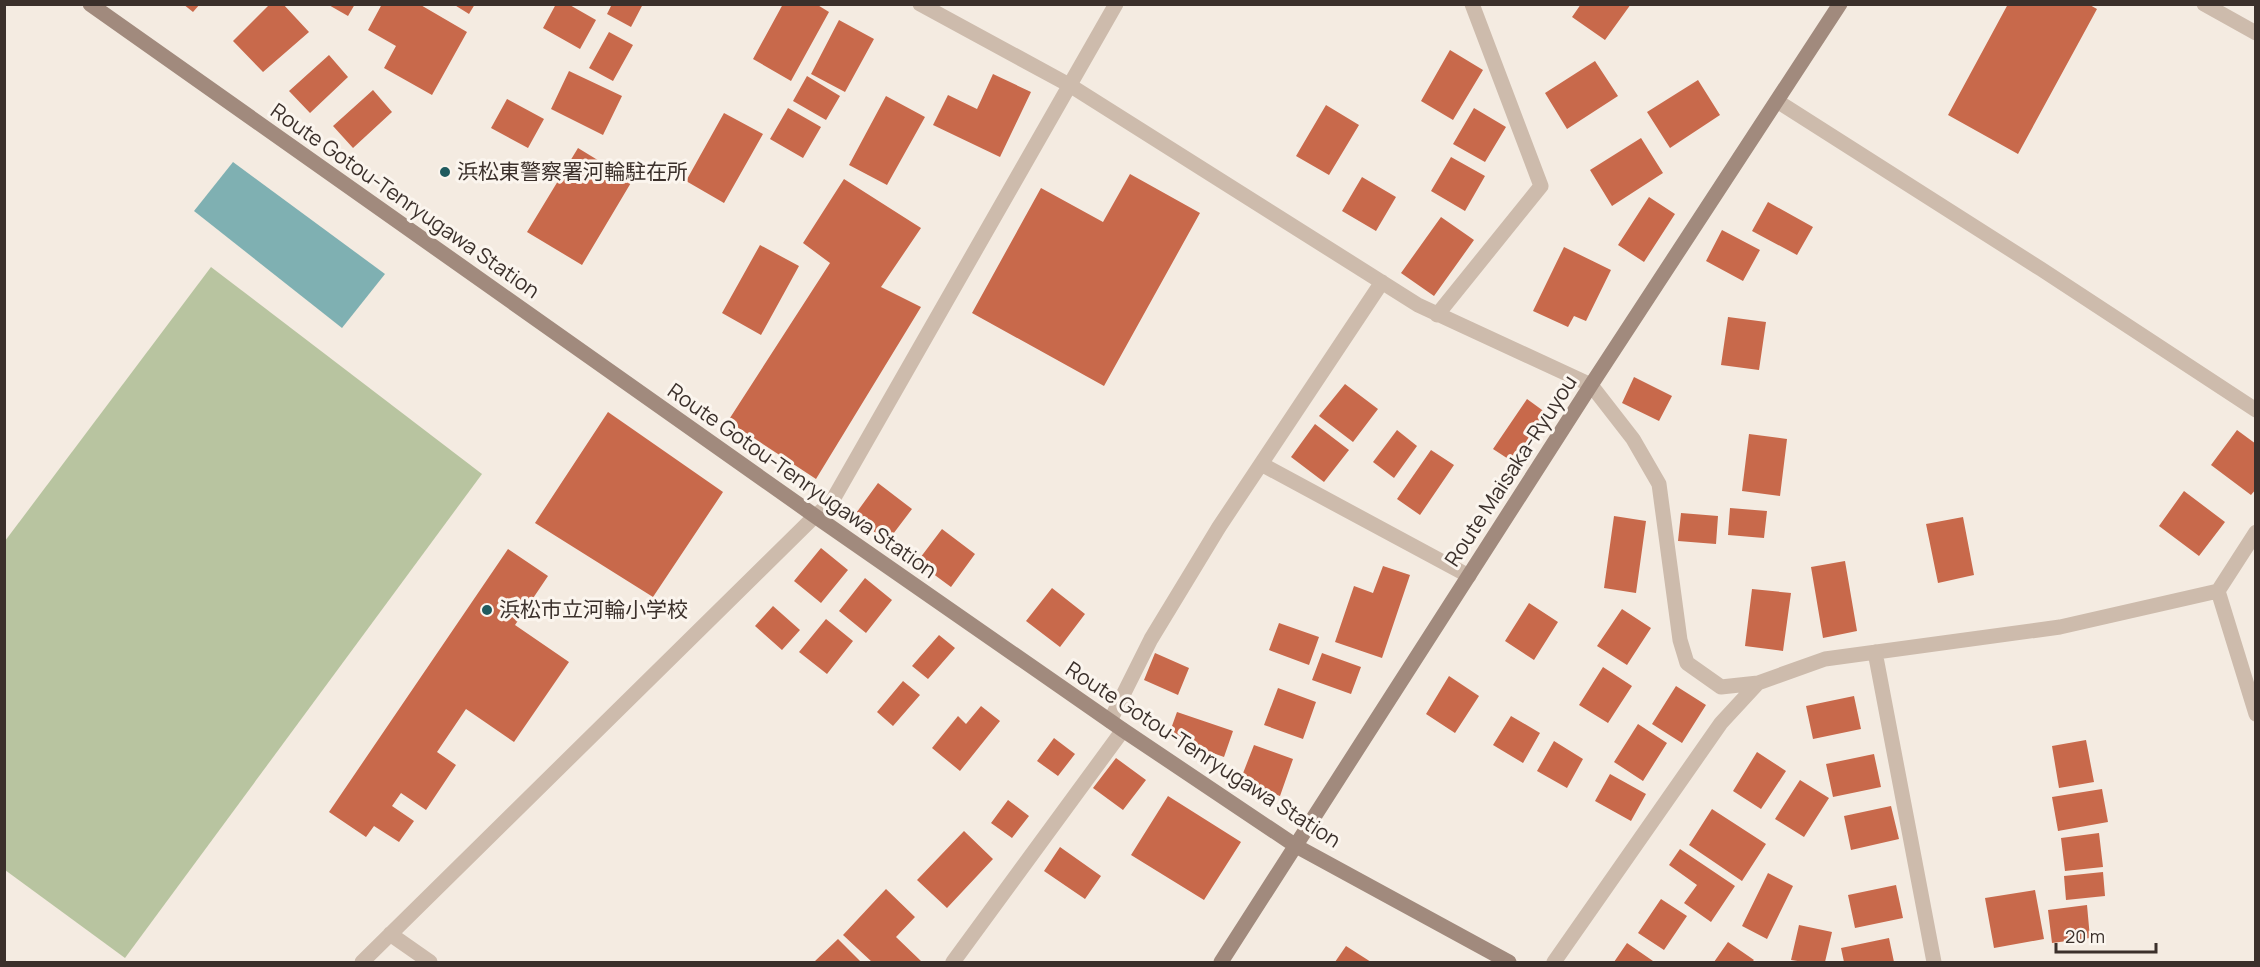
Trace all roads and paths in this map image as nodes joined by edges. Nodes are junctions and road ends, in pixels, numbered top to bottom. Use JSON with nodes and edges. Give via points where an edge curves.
{"nodes":[{"id":1,"x":90,"y":4,"type":"edge"},
{"id":2,"x":920,"y":4,"type":"edge"},
{"id":3,"x":1116,"y":4,"type":"edge"},
{"id":4,"x":1472,"y":4,"type":"edge"},
{"id":5,"x":1840,"y":4,"type":"edge"},
{"id":6,"x":2204,"y":4,"type":"edge"},
{"id":7,"x":2256,"y":33,"type":"edge"},
{"id":8,"x":1071,"y":86,"type":"junction"},
{"id":9,"x":1777,"y":101,"type":"junction"},
{"id":10,"x":1382,"y":282,"type":"junction"},
{"id":11,"x":1437,"y":315,"type":"junction"},
{"id":12,"x":1591,"y":385,"type":"junction"},
{"id":13,"x":2256,"y":410,"type":"edge"},
{"id":14,"x":1261,"y":464,"type":"junction"},
{"id":15,"x":815,"y":516,"type":"junction"},
{"id":16,"x":2256,"y":532,"type":"edge"},
{"id":17,"x":1469,"y":576,"type":"junction"},
{"id":18,"x":2218,"y":591,"type":"junction"},
{"id":19,"x":1875,"y":652,"type":"junction"},
{"id":20,"x":1758,"y":683,"type":"junction"},
{"id":21,"x":2256,"y":714,"type":"edge"},
{"id":22,"x":1110,"y":721,"type":"junction"},
{"id":23,"x":1123,"y":730,"type":"junction"},
{"id":24,"x":1296,"y":846,"type":"junction"},
{"id":25,"x":390,"y":934,"type":"junction"},
{"id":26,"x":362,"y":963,"type":"edge"},
{"id":27,"x":430,"y":963,"type":"edge"},
{"id":28,"x":953,"y":963,"type":"edge"},
{"id":29,"x":1221,"y":963,"type":"edge"},
{"id":30,"x":1509,"y":963,"type":"edge"},
{"id":31,"x":1554,"y":963,"type":"edge"},
{"id":32,"x":1934,"y":963,"type":"edge"}],
"edges":[{"from":1,"to":15,"type":"main road","name":"Route Gotou-Tenryugawa Station"},
{"from":2,"to":8,"type":"street"},
{"from":3,"to":8,"type":"street"},
{"from":4,"to":11,"type":"street","via":[[1541,186]]},
{"from":5,"to":9,"type":"main road","name":"Route Maisaka-Ryuyou"},
{"from":6,"to":7,"type":"street"},
{"from":8,"to":10,"type":"street"},
{"from":8,"to":15,"type":"street","via":[[831,503]]},
{"from":9,"to":12,"type":"main road","name":"Route Maisaka-Ryuyou"},
{"from":9,"to":13,"type":"street"},
{"from":10,"to":11,"type":"street"},
{"from":10,"to":14,"type":"street"},
{"from":11,"to":12,"type":"street"},
{"from":12,"to":17,"type":"main road","name":"Route Maisaka-Ryuyou"},
{"from":12,"to":20,"type":"street","via":[[1633,439],[1659,484],[1680,640],[1687,663],[1721,687]]},
{"from":14,"to":17,"type":"street"},
{"from":14,"to":22,"type":"street","via":[[1151,639]]},
{"from":15,"to":22,"type":"main road","name":"Route Gotou-Tenryugawa Station"},
{"from":15,"to":25,"type":"street"},
{"from":16,"to":18,"type":"street"},
{"from":17,"to":24,"type":"main road","name":"Route Maisaka-Ryuyou"},
{"from":18,"to":19,"type":"street","via":[[2060,627]]},
{"from":18,"to":21,"type":"street"},
{"from":19,"to":20,"type":"street","via":[[1825,659]]},
{"from":19,"to":32,"type":"street"},
{"from":20,"to":31,"type":"street","via":[[1721,723]]},
{"from":22,"to":23,"type":"main road","name":"Route Gotou-Tenryugawa Station"},
{"from":23,"to":24,"type":"main road","name":"Route Gotou-Tenryugawa Station"},
{"from":23,"to":28,"type":"street"},
{"from":24,"to":29,"type":"main road","name":"Route Maisaka-Ryuyou"},
{"from":24,"to":30,"type":"main road","name":"Route Gotou-Tenryugawa Station"},
{"from":25,"to":26,"type":"street"},
{"from":25,"to":27,"type":"street"}]}
